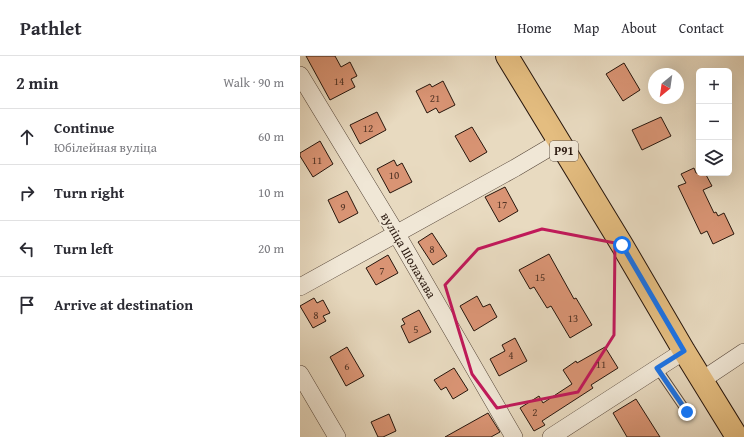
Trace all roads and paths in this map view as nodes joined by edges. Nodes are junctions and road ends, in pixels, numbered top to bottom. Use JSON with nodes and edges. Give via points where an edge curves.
{"nodes":[{"id":1,"x":507,"y":56,"type":"edge"},
{"id":2,"x":300,"y":75,"type":"edge"},
{"id":3,"x":559,"y":142,"type":"junction"},
{"id":4,"x":396,"y":233,"type":"junction"},
{"id":5,"x":300,"y":287,"type":"edge"},
{"id":6,"x":684,"y":351,"type":"junction"},
{"id":7,"x":744,"y":352,"type":"edge"},
{"id":8,"x":657,"y":368,"type":"junction"},
{"id":9,"x":300,"y":374,"type":"edge"},
{"id":10,"x":702,"y":380,"type":"junction"},
{"id":11,"x":687,"y":412,"type":"dead end"},
{"id":12,"x":337,"y":437,"type":"edge"},
{"id":13,"x":514,"y":437,"type":"edge"},
{"id":14,"x":551,"y":437,"type":"edge"},
{"id":15,"x":737,"y":437,"type":"edge"}],
"edges":[{"from":1,"to":3,"type":"main road","number":"Р91"},
{"from":2,"to":4,"type":"street","name":"вуліца Шолахава"},
{"from":3,"to":4,"type":"street"},
{"from":3,"to":6,"type":"main road","number":"Р91"},
{"from":4,"to":5,"type":"street"},
{"from":4,"to":13,"type":"street","name":"вуліца Шолахава"},
{"from":6,"to":8,"type":"street"},
{"from":6,"to":10,"type":"main road","number":"Р91"},
{"from":7,"to":10,"type":"street"},
{"from":8,"to":11,"type":"lane"},
{"from":8,"to":14,"type":"street"},
{"from":9,"to":12,"type":"street"},
{"from":10,"to":15,"type":"main road","number":"Р91"}]}
